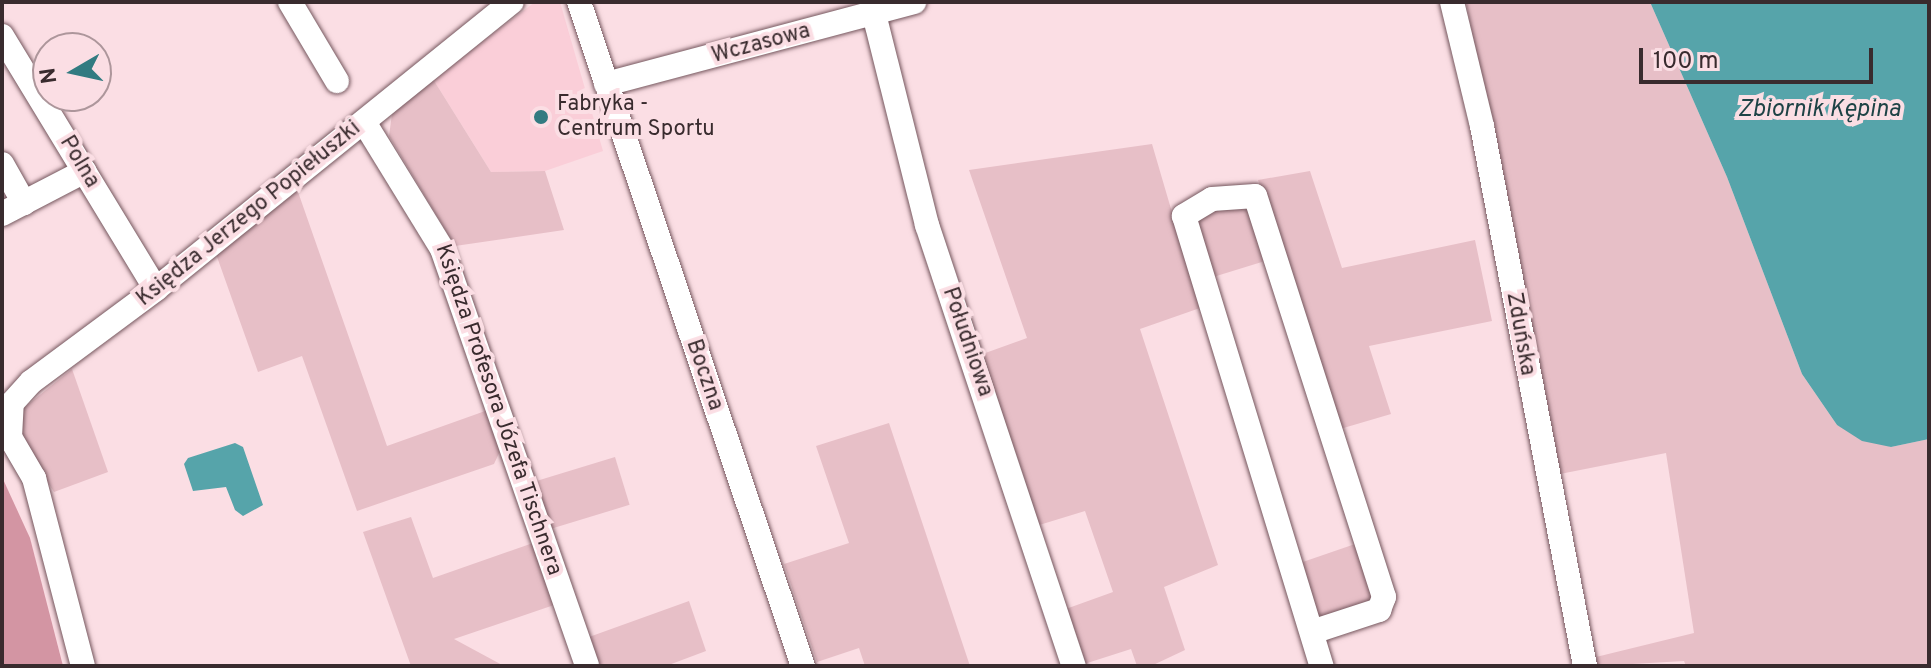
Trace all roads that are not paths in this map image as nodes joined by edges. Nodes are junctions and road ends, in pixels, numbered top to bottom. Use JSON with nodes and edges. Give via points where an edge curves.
{"nodes":[{"id":1,"x":290,"y":2,"type":"edge"},
{"id":2,"x":512,"y":2,"type":"edge"},
{"id":3,"x":579,"y":2,"type":"edge"},
{"id":4,"x":914,"y":2,"type":"edge"},
{"id":5,"x":1452,"y":2,"type":"edge"},
{"id":6,"x":874,"y":14,"type":"junction"},
{"id":7,"x":2,"y":36,"type":"edge"},
{"id":8,"x":337,"y":81,"type":"dead end"},
{"id":9,"x":606,"y":84,"type":"junction"},
{"id":10,"x":364,"y":122,"type":"junction"},
{"id":11,"x":2,"y":164,"type":"edge"},
{"id":12,"x":85,"y":171,"type":"junction"},
{"id":13,"x":24,"y":203,"type":"junction"},
{"id":14,"x":2,"y":214,"type":"edge"},
{"id":15,"x":156,"y":289,"type":"junction"},
{"id":16,"x":6,"y":437,"type":"edge"},
{"id":17,"x":1312,"y":632,"type":"junction"},
{"id":18,"x":83,"y":666,"type":"edge"},
{"id":19,"x":587,"y":666,"type":"edge"},
{"id":20,"x":803,"y":666,"type":"edge"},
{"id":21,"x":1074,"y":666,"type":"edge"},
{"id":22,"x":1322,"y":666,"type":"edge"},
{"id":23,"x":1585,"y":666,"type":"edge"}],
"edges":[{"from":1,"to":8,"type":"street"},
{"from":2,"to":10,"type":"street","name":"Księdza Jerzego Popiełuszki"},
{"from":3,"to":9,"type":"street","name":"Boczna"},
{"from":4,"to":6,"type":"street","name":"Wczasowa"},
{"from":5,"to":23,"type":"street","name":"Zduńska","via":[[1482,126]]},
{"from":6,"to":9,"type":"street","name":"Wczasowa"},
{"from":6,"to":21,"type":"street","name":"Południowa","via":[[918,196]]},
{"from":7,"to":12,"type":"street","name":"Polna"},
{"from":9,"to":20,"type":"street","name":"Boczna"},
{"from":10,"to":15,"type":"street","name":"Księdza Jerzego Popiełuszki"},
{"from":10,"to":19,"type":"street","name":"Księdza Profesora Józefa Tischnera","via":[[442,249]]},
{"from":11,"to":13,"type":"street"},
{"from":12,"to":13,"type":"street"},
{"from":12,"to":15,"type":"street","name":"Polna"},
{"from":13,"to":14,"type":"street"},
{"from":15,"to":16,"type":"street","name":"Księdza Jerzego Popiełuszki","via":[[31,382],[12,403]]},
{"from":16,"to":18,"type":"street","via":[[34,478]]},
{"from":17,"to":17,"type":"street","via":[[1184,216],[1212,199],[1255,196],[1384,597],[1379,610]]},
{"from":17,"to":22,"type":"street"}]}
